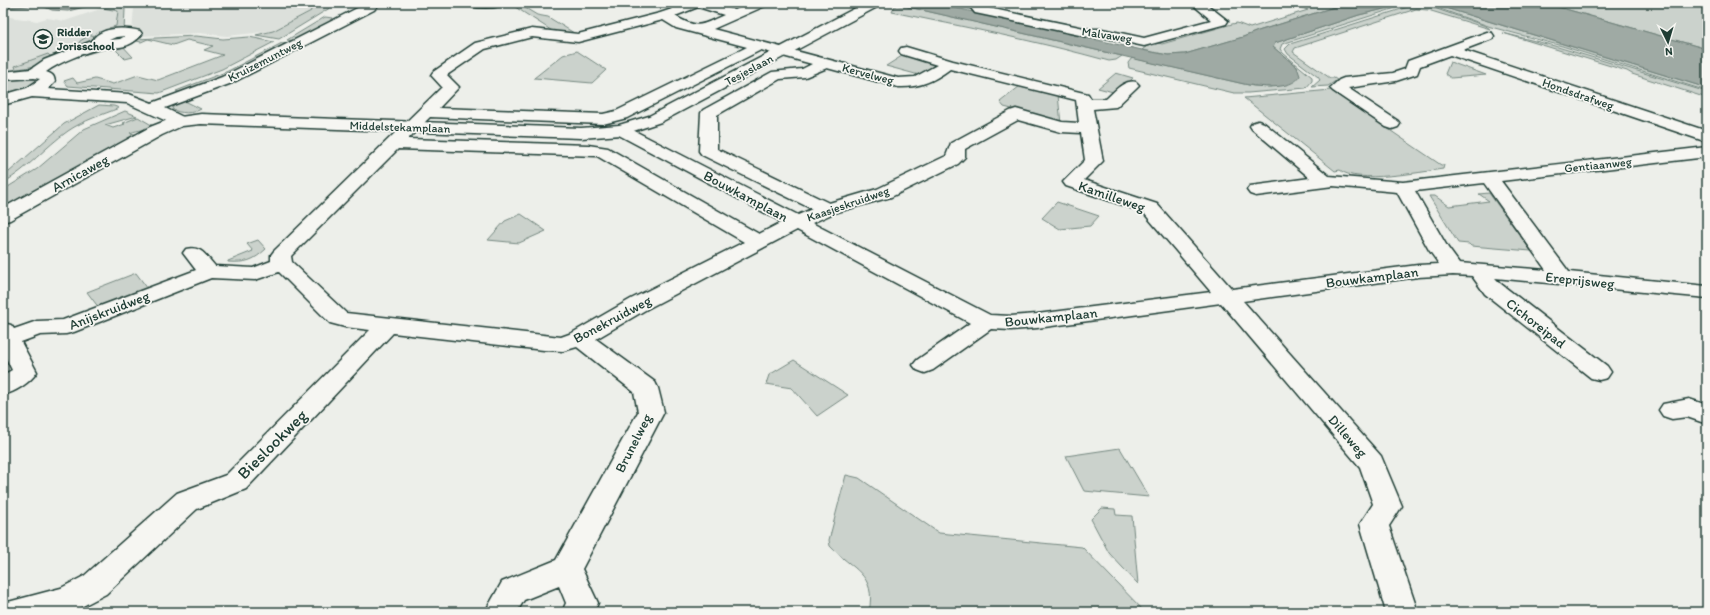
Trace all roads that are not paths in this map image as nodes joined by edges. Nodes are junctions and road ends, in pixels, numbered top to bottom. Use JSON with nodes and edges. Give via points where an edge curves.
{"nodes":[{"id":1,"x":374,"y":3,"type":"edge"},
{"id":2,"x":475,"y":3,"type":"edge"},
{"id":3,"x":494,"y":3,"type":"edge"},
{"id":4,"x":760,"y":3,"type":"edge"},
{"id":5,"x":874,"y":3,"type":"edge"},
{"id":6,"x":965,"y":3,"type":"edge"},
{"id":7,"x":1197,"y":3,"type":"edge"},
{"id":8,"x":668,"y":9,"type":"edge"},
{"id":9,"x":736,"y":14,"type":"junction"},
{"id":10,"x":701,"y":30,"type":"junction"},
{"id":11,"x":1487,"y":36,"type":"dead end"},
{"id":12,"x":101,"y":43,"type":"dead end"},
{"id":13,"x":761,"y":45,"type":"junction"},
{"id":14,"x":1450,"y":50,"type":"junction"},
{"id":15,"x":784,"y":51,"type":"junction"},
{"id":16,"x":906,"y":51,"type":"dead end"},
{"id":17,"x":825,"y":63,"type":"junction"},
{"id":18,"x":948,"y":64,"type":"junction"},
{"id":19,"x":35,"y":73,"type":"junction"},
{"id":20,"x":3,"y":76,"type":"edge"},
{"id":21,"x":1131,"y":85,"type":"dead end"},
{"id":22,"x":17,"y":96,"type":"edge"},
{"id":23,"x":1084,"y":100,"type":"junction"},
{"id":24,"x":3,"y":106,"type":"edge"},
{"id":25,"x":152,"y":108,"type":"junction"},
{"id":26,"x":426,"y":112,"type":"junction"},
{"id":27,"x":179,"y":121,"type":"junction"},
{"id":28,"x":621,"y":122,"type":"junction"},
{"id":29,"x":1392,"y":124,"type":"dead end"},
{"id":30,"x":1258,"y":126,"type":"dead end"},
{"id":31,"x":411,"y":127,"type":"junction"},
{"id":32,"x":1089,"y":129,"type":"junction"},
{"id":33,"x":156,"y":131,"type":"joint"},
{"id":34,"x":708,"y":131,"type":"joint"},
{"id":35,"x":1707,"y":137,"type":"edge"},
{"id":36,"x":394,"y":144,"type":"junction"},
{"id":37,"x":1707,"y":152,"type":"edge"},
{"id":38,"x":1489,"y":177,"type":"junction"},
{"id":39,"x":1325,"y":182,"type":"junction"},
{"id":40,"x":1403,"y":187,"type":"junction"},
{"id":41,"x":1256,"y":190,"type":"dead end"},
{"id":42,"x":827,"y":209,"type":"junction"},
{"id":43,"x":3,"y":216,"type":"edge"},
{"id":44,"x":796,"y":223,"type":"junction"},
{"id":45,"x":759,"y":242,"type":"junction"},
{"id":46,"x":192,"y":253,"type":"dead end"},
{"id":47,"x":282,"y":264,"type":"junction"},
{"id":48,"x":1453,"y":269,"type":"junction"},
{"id":49,"x":1478,"y":270,"type":"junction"},
{"id":50,"x":209,"y":272,"type":"junction"},
{"id":51,"x":1562,"y":278,"type":"junction"},
{"id":52,"x":1707,"y":292,"type":"edge"},
{"id":53,"x":1226,"y":296,"type":"junction"},
{"id":54,"x":986,"y":322,"type":"junction"},
{"id":55,"x":388,"y":325,"type":"junction"},
{"id":56,"x":5,"y":334,"type":"edge"},
{"id":57,"x":580,"y":338,"type":"junction"},
{"id":58,"x":925,"y":365,"type":"dead end"},
{"id":59,"x":1599,"y":372,"type":"dead end"},
{"id":60,"x":3,"y":387,"type":"edge"},
{"id":61,"x":1672,"y":410,"type":"dead end"},
{"id":62,"x":1707,"y":415,"type":"edge"},
{"id":63,"x":567,"y":568,"type":"junction"},
{"id":64,"x":1406,"y":608,"type":"edge"},
{"id":65,"x":3,"y":611,"type":"edge"},
{"id":66,"x":16,"y":612,"type":"edge"},
{"id":67,"x":19,"y":612,"type":"edge"},
{"id":68,"x":501,"y":612,"type":"edge"},
{"id":69,"x":578,"y":612,"type":"edge"}],
"edges":[{"from":1,"to":25,"type":"street","name":"Kruizemuntweg","via":[[227,80]]},
{"from":2,"to":3,"type":"street"},
{"from":4,"to":9,"type":"street"},
{"from":5,"to":15,"type":"street","name":"Tesjeslaan"},
{"from":6,"to":7,"type":"street","name":"Malvaweg","via":[[975,5],[980,10],[1144,42],[1221,21]]},
{"from":8,"to":9,"type":"street","via":[[682,9],[697,4]]},
{"from":8,"to":10,"type":"street","name":"Kervelweg","via":[[682,25]]},
{"from":8,"to":26,"type":"street","via":[[578,38],[532,33],[480,46],[438,74],[451,87]]},
{"from":9,"to":10,"type":"street"},
{"from":10,"to":13,"type":"street","name":"Kervelweg"},
{"from":11,"to":14,"type":"street"},
{"from":12,"to":19,"type":"street","via":[[49,63]]},
{"from":13,"to":15,"type":"street","name":"Kervelweg"},
{"from":13,"to":28,"type":"street","name":"Tesjeslaan"},
{"from":14,"to":29,"type":"street","via":[[1413,64],[1412,71],[1396,77],[1344,83],[1338,88]]},
{"from":14,"to":35,"type":"street","name":"Hondsdrafweg"},
{"from":15,"to":17,"type":"street","name":"Kervelweg"},
{"from":15,"to":28,"type":"street","name":"Tesjeslaan","via":[[655,119]]},
{"from":16,"to":18,"type":"street"},
{"from":17,"to":18,"type":"street","name":"Kervelweg","via":[[907,83],[922,81]]},
{"from":17,"to":34,"type":"street","name":"Tesjeslaan","via":[[805,74],[777,75],[709,113]]},
{"from":18,"to":23,"type":"street"},
{"from":19,"to":20,"type":"street"},
{"from":19,"to":22,"type":"street","via":[[47,77],[47,82]]},
{"from":21,"to":23,"type":"street","via":[[1110,104]]},
{"from":22,"to":24,"type":"street"},
{"from":22,"to":25,"type":"street","name":"Middelstekamplaan","via":[[129,99]]},
{"from":23,"to":32,"type":"street","name":"Kamilleweg"},
{"from":25,"to":27,"type":"street","name":"Middelstekamplaan"},
{"from":26,"to":28,"type":"street","name":"Middelstekamplaan","via":[[603,119]]},
{"from":26,"to":31,"type":"street"},
{"from":27,"to":31,"type":"street","name":"Middelstekamplaan"},
{"from":27,"to":33,"type":"street","name":"Middelstekamplaan"},
{"from":28,"to":31,"type":"street","name":"Middelstekamplaan","via":[[581,133]]},
{"from":28,"to":44,"type":"street","name":"Bouwkamplaan"},
{"from":30,"to":39,"type":"street"},
{"from":31,"to":36,"type":"street"},
{"from":32,"to":42,"type":"street","name":"Kaasjeskruidweg","via":[[1061,127],[1016,114],[957,147],[956,158],[884,194]]},
{"from":32,"to":53,"type":"street","name":"Kamilleweg","via":[[1094,161],[1072,182],[1150,208]]},
{"from":33,"to":43,"type":"street","name":"Arnicaweg"},
{"from":34,"to":42,"type":"street","name":"Bouwkamplaan","via":[[708,151]]},
{"from":36,"to":45,"type":"street","name":"Middelstekamplaan","via":[[602,152]]},
{"from":36,"to":47,"type":"street","via":[[281,255]]},
{"from":37,"to":38,"type":"street","name":"Gentiaanweg"},
{"from":38,"to":40,"type":"street","name":"Gentiaanweg"},
{"from":38,"to":51,"type":"street"},
{"from":39,"to":40,"type":"street","name":"Gentiaanweg"},
{"from":39,"to":41,"type":"street","name":"Gentiaanweg"},
{"from":40,"to":48,"type":"street","via":[[1439,250]]},
{"from":42,"to":44,"type":"street","name":"Kaasjeskruidweg"},
{"from":44,"to":45,"type":"street","name":"Bonekruidweg"},
{"from":44,"to":54,"type":"street","name":"Bouwkamplaan"},
{"from":45,"to":57,"type":"street","name":"Bonekruidweg","via":[[639,304]]},
{"from":46,"to":50,"type":"street"},
{"from":47,"to":50,"type":"street","name":"Anijskruidweg","via":[[255,274]]},
{"from":47,"to":55,"type":"street","via":[[338,318]]},
{"from":48,"to":49,"type":"street","name":"Ereprijsweg"},
{"from":48,"to":53,"type":"street","name":"Bouwkamplaan","via":[[1410,272]]},
{"from":49,"to":51,"type":"street","name":"Ereprijsweg"},
{"from":49,"to":59,"type":"street","name":"Cichoreipad","via":[[1493,289]]},
{"from":50,"to":56,"type":"street","name":"Anijskruidweg","via":[[66,327],[37,328]]},
{"from":51,"to":52,"type":"street","name":"Ereprijsweg"},
{"from":53,"to":54,"type":"street","name":"Bouwkamplaan","via":[[1037,321]]},
{"from":53,"to":64,"type":"street","name":"Dilleweg","via":[[1372,463],[1388,506],[1374,524]]},
{"from":54,"to":58,"type":"street"},
{"from":55,"to":57,"type":"street","name":"Bonekruidweg","via":[[544,343],[563,344]]},
{"from":55,"to":67,"type":"street","name":"Bieslookweg","via":[[236,482],[187,501],[95,585],[68,599]]},
{"from":56,"to":60,"type":"street","via":[[25,372]]},
{"from":57,"to":63,"type":"street","name":"Brunelweg","via":[[646,388],[651,412]]},
{"from":61,"to":62,"type":"street","via":[[1689,408]]},
{"from":63,"to":68,"type":"street","via":[[513,591]]},
{"from":63,"to":69,"type":"street","via":[[582,603]]},
{"from":65,"to":66,"type":"street"}]}
